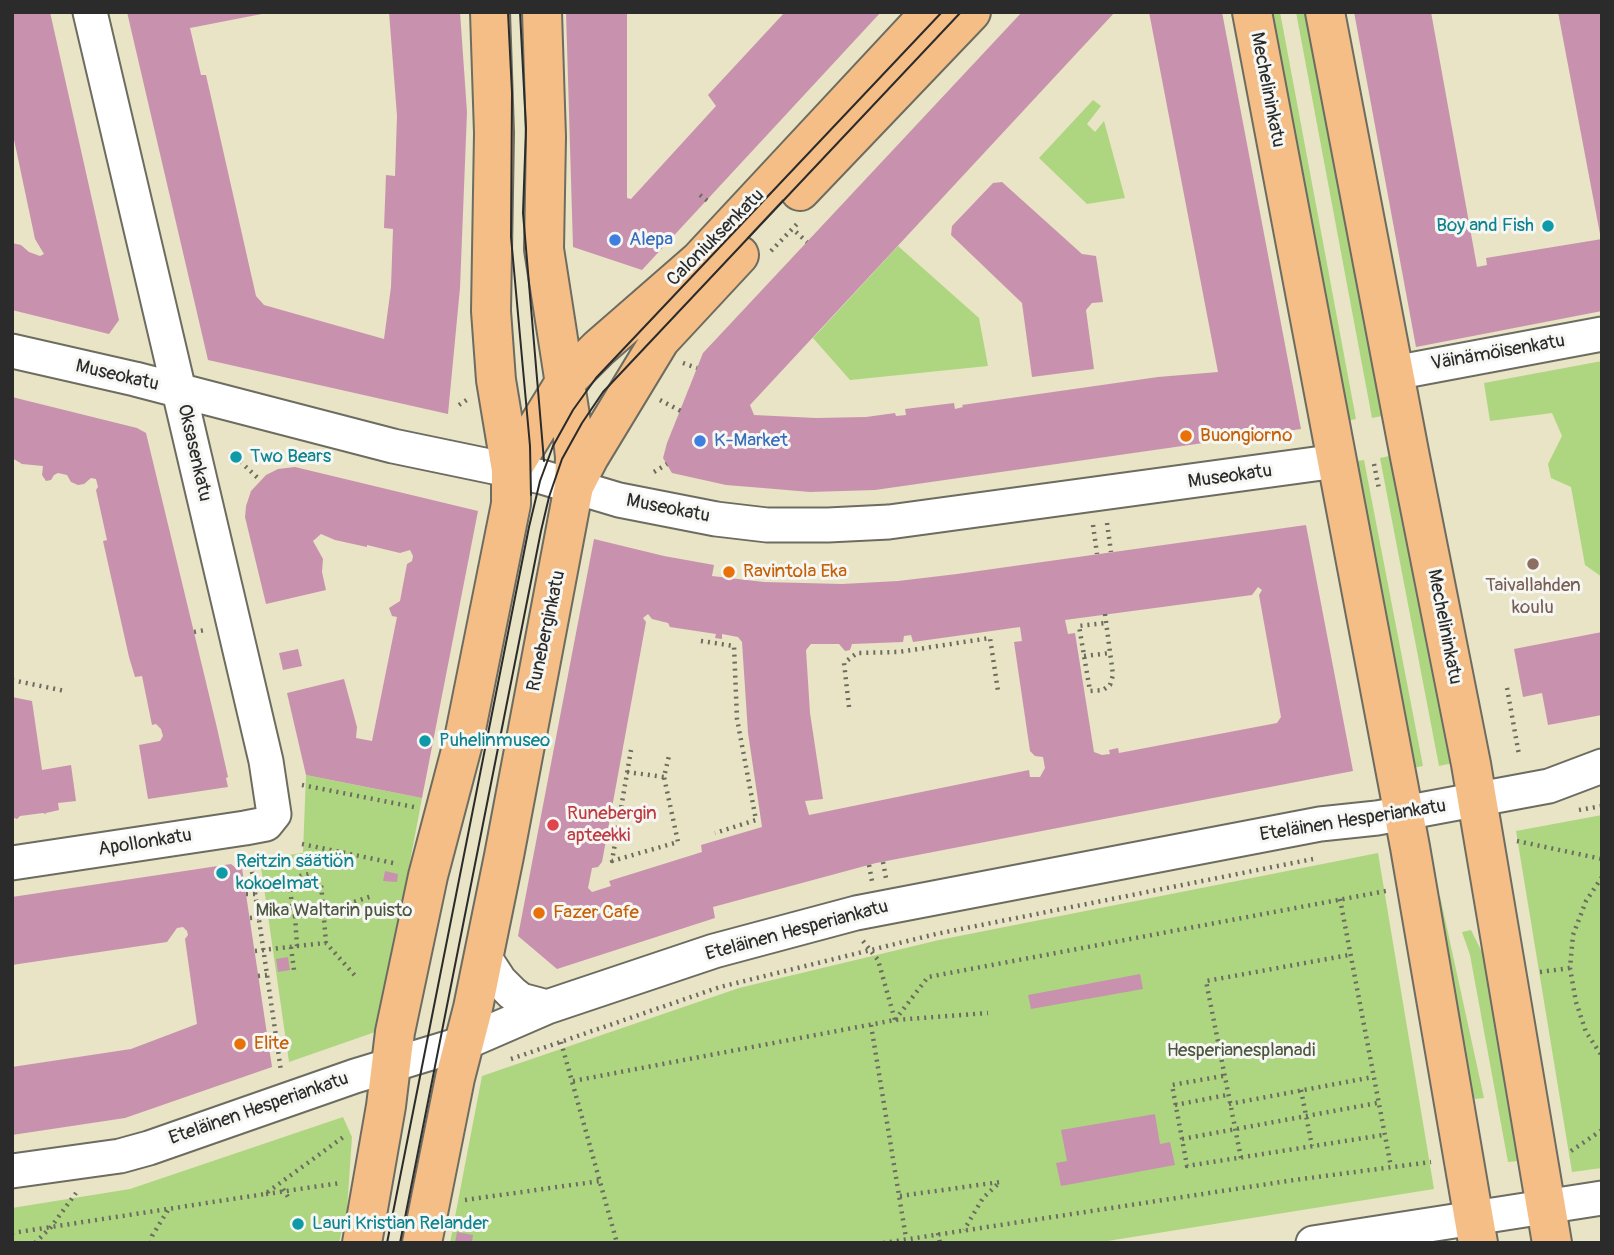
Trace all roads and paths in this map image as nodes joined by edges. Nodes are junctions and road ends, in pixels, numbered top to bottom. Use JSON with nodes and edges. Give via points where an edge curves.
{"nodes":[{"id":1,"x":90,"y":12,"type":"edge"},
{"id":2,"x":490,"y":12,"type":"edge"},
{"id":3,"x":542,"y":12,"type":"edge"},
{"id":4,"x":931,"y":12,"type":"edge"},
{"id":5,"x":971,"y":12,"type":"edge"},
{"id":6,"x":1252,"y":12,"type":"edge"},
{"id":7,"x":1325,"y":12,"type":"edge"},
{"id":8,"x":700,"y":195,"type":"dead end"},
{"id":9,"x":706,"y":200,"type":"dead end"},
{"id":10,"x":796,"y":232,"type":"dead end"},
{"id":11,"x":807,"y":242,"type":"dead end"},
{"id":12,"x":1602,"y":334,"type":"edge"},
{"id":13,"x":12,"y":351,"type":"edge"},
{"id":14,"x":682,"y":362,"type":"dead end"},
{"id":15,"x":697,"y":368,"type":"dead end"},
{"id":16,"x":1394,"y":373,"type":"junction"},
{"id":17,"x":565,"y":382,"type":"junction"},
{"id":18,"x":179,"y":391,"type":"junction"},
{"id":19,"x":660,"y":400,"type":"dead end"},
{"id":20,"x":681,"y":411,"type":"dead end"},
{"id":21,"x":230,"y":452,"type":"dead end"},
{"id":22,"x":1337,"y":461,"type":"junction"},
{"id":23,"x":667,"y":464,"type":"dead end"},
{"id":24,"x":511,"y":470,"type":"junction"},
{"id":25,"x":654,"y":472,"type":"dead end"},
{"id":26,"x":260,"y":480,"type":"dead end"},
{"id":27,"x":574,"y":486,"type":"junction"},
{"id":28,"x":1105,"y":614,"type":"dead end"},
{"id":29,"x":1106,"y":623,"type":"junction"},
{"id":30,"x":701,"y":641,"type":"dead end"},
{"id":31,"x":1110,"y":653,"type":"junction"},
{"id":32,"x":1084,"y":656,"type":"junction"},
{"id":33,"x":12,"y":680,"type":"edge"},
{"id":34,"x":1507,"y":688,"type":"dead end"},
{"id":35,"x":65,"y":691,"type":"dead end"},
{"id":36,"x":998,"y":691,"type":"dead end"},
{"id":37,"x":849,"y":707,"type":"dead end"},
{"id":38,"x":631,"y":750,"type":"dead end"},
{"id":39,"x":669,"y":755,"type":"dead end"},
{"id":40,"x":1519,"y":755,"type":"dead end"},
{"id":41,"x":1602,"y":766,"type":"edge"},
{"id":42,"x":627,"y":772,"type":"junction"},
{"id":43,"x":664,"y":777,"type":"junction"},
{"id":44,"x":302,"y":785,"type":"dead end"},
{"id":45,"x":1478,"y":799,"type":"junction"},
{"id":46,"x":426,"y":810,"type":"dead end"},
{"id":47,"x":1404,"y":813,"type":"junction"},
{"id":48,"x":274,"y":814,"type":"joint"},
{"id":49,"x":715,"y":833,"type":"dead end"},
{"id":50,"x":1508,"y":839,"type":"dead end"},
{"id":51,"x":302,"y":844,"type":"dead end"},
{"id":52,"x":1315,"y":859,"type":"dead end"},
{"id":53,"x":1602,"y":859,"type":"edge"},
{"id":54,"x":883,"y":862,"type":"dead end"},
{"id":55,"x":12,"y":863,"type":"edge"},
{"id":56,"x":869,"y":865,"type":"dead end"},
{"id":57,"x":407,"y":866,"type":"dead end"},
{"id":58,"x":252,"y":867,"type":"dead end"},
{"id":59,"x":1602,"y":877,"type":"edge"},
{"id":60,"x":887,"y":880,"type":"dead end"},
{"id":61,"x":873,"y":883,"type":"dead end"},
{"id":62,"x":1391,"y":890,"type":"dead end"},
{"id":63,"x":246,"y":894,"type":"dead end"},
{"id":64,"x":256,"y":894,"type":"junction"},
{"id":65,"x":372,"y":896,"type":"dead end"},
{"id":66,"x":1340,"y":899,"type":"junction"},
{"id":67,"x":292,"y":906,"type":"junction"},
{"id":68,"x":323,"y":912,"type":"junction"},
{"id":69,"x":259,"y":915,"type":"junction"},
{"id":70,"x":295,"y":916,"type":"junction"},
{"id":71,"x":250,"y":918,"type":"dead end"},
{"id":72,"x":860,"y":938,"type":"dead end"},
{"id":73,"x":326,"y":943,"type":"junction"},
{"id":74,"x":297,"y":946,"type":"junction"},
{"id":75,"x":290,"y":947,"type":"junction"},
{"id":76,"x":264,"y":950,"type":"junction"},
{"id":77,"x":871,"y":950,"type":"junction"},
{"id":78,"x":255,"y":951,"type":"dead end"},
{"id":79,"x":483,"y":955,"type":"junction"},
{"id":80,"x":1349,"y":955,"type":"junction"},
{"id":81,"x":1570,"y":968,"type":"junction"},
{"id":82,"x":294,"y":970,"type":"dead end"},
{"id":83,"x":1532,"y":973,"type":"dead end"},
{"id":84,"x":268,"y":975,"type":"junction"},
{"id":85,"x":258,"y":976,"type":"dead end"},
{"id":86,"x":357,"y":978,"type":"dead end"},
{"id":87,"x":547,"y":1007,"type":"junction"},
{"id":88,"x":988,"y":1013,"type":"dead end"},
{"id":89,"x":895,"y":1020,"type":"junction"},
{"id":90,"x":871,"y":1025,"type":"junction"},
{"id":91,"x":276,"y":1039,"type":"junction"},
{"id":92,"x":268,"y":1040,"type":"dead end"},
{"id":93,"x":561,"y":1042,"type":"junction"},
{"id":94,"x":464,"y":1043,"type":"junction"},
{"id":95,"x":1602,"y":1056,"type":"edge"},
{"id":96,"x":500,"y":1062,"type":"dead end"},
{"id":97,"x":392,"y":1065,"type":"junction"},
{"id":98,"x":1223,"y":1076,"type":"junction"},
{"id":99,"x":1373,"y":1077,"type":"junction"},
{"id":100,"x":573,"y":1082,"type":"junction"},
{"id":101,"x":1301,"y":1090,"type":"junction"},
{"id":102,"x":1227,"y":1095,"type":"junction"},
{"id":103,"x":285,"y":1100,"type":"junction"},
{"id":104,"x":1229,"y":1104,"type":"junction"},
{"id":105,"x":1377,"y":1104,"type":"junction"},
{"id":106,"x":1175,"y":1105,"type":"junction"},
{"id":107,"x":1306,"y":1116,"type":"junction"},
{"id":108,"x":1235,"y":1129,"type":"junction"},
{"id":109,"x":350,"y":1130,"type":"dead end"},
{"id":110,"x":1602,"y":1130,"type":"edge"},
{"id":111,"x":1383,"y":1135,"type":"junction"},
{"id":112,"x":1182,"y":1139,"type":"junction"},
{"id":113,"x":1312,"y":1146,"type":"junction"},
{"id":114,"x":1565,"y":1154,"type":"dead end"},
{"id":115,"x":1241,"y":1158,"type":"junction"},
{"id":116,"x":1435,"y":1162,"type":"dead end"},
{"id":117,"x":1391,"y":1167,"type":"junction"},
{"id":118,"x":12,"y":1171,"type":"edge"},
{"id":119,"x":600,"y":1181,"type":"junction"},
{"id":120,"x":279,"y":1183,"type":"junction"},
{"id":121,"x":345,"y":1183,"type":"dead end"},
{"id":122,"x":285,"y":1191,"type":"junction"},
{"id":123,"x":265,"y":1194,"type":"junction"},
{"id":124,"x":900,"y":1196,"type":"junction"},
{"id":125,"x":1602,"y":1198,"type":"edge"},
{"id":126,"x":290,"y":1200,"type":"dead end"},
{"id":127,"x":453,"y":1201,"type":"dead end"},
{"id":128,"x":169,"y":1209,"type":"junction"},
{"id":129,"x":1549,"y":1225,"type":"edge"},
{"id":130,"x":1476,"y":1230,"type":"edge"},
{"id":131,"x":963,"y":1231,"type":"junction"},
{"id":132,"x":12,"y":1233,"type":"edge"},
{"id":133,"x":938,"y":1233,"type":"junction"},
{"id":134,"x":906,"y":1238,"type":"junction"},
{"id":135,"x":151,"y":1243,"type":"edge"},
{"id":136,"x":362,"y":1243,"type":"edge"},
{"id":137,"x":422,"y":1243,"type":"edge"},
{"id":138,"x":617,"y":1243,"type":"edge"},
{"id":139,"x":883,"y":1243,"type":"edge"},
{"id":140,"x":940,"y":1243,"type":"edge"},
{"id":141,"x":1313,"y":1243,"type":"edge"}],
"edges":[{"from":1,"to":18,"type":"street","name":"Oksasenkatu"},
{"from":2,"to":24,"type":"main road","via":[[494,133],[491,311],[496,380]]},
{"from":3,"to":17,"type":"main road","name":"Runeberginkatu","via":[[544,249]]},
{"from":4,"to":17,"type":"main road","name":"Caloniuksenkatu","via":[[700,260]]},
{"from":5,"to":27,"type":"main road","name":"Caloniuksenkatu","via":[[660,340]]},
{"from":6,"to":22,"type":"main road","name":"Mechelininkatu"},
{"from":7,"to":16,"type":"main road","name":"Mechelininkatu"},
{"from":8,"to":9,"type":"path"},
{"from":10,"to":11,"type":"path"},
{"from":12,"to":16,"type":"street","name":"Väinämöisenkatu"},
{"from":13,"to":18,"type":"street","name":"Museokatu"},
{"from":14,"to":15,"type":"path"},
{"from":16,"to":45,"type":"main road","name":"Mechelininkatu"},
{"from":17,"to":24,"type":"main road","name":"Caloniuksenkatu"},
{"from":17,"to":27,"type":"main road","name":"Runeberginkatu"},
{"from":18,"to":24,"type":"street","name":"Museokatu","via":[[418,452]]},
{"from":18,"to":48,"type":"street","name":"Oksasenkatu","via":[[268,770]]},
{"from":19,"to":20,"type":"path"},
{"from":21,"to":26,"type":"path"},
{"from":22,"to":27,"type":"street","name":"Museokatu","via":[[889,522],[828,525],[716,519]]},
{"from":22,"to":47,"type":"main road","name":"Mechelininkatu"},
{"from":23,"to":25,"type":"path"},
{"from":24,"to":27,"type":"street","name":"Museokatu"},
{"from":24,"to":97,"type":"main road","via":[[511,504],[502,552],[464,739],[428,876]]},
{"from":27,"to":79,"type":"main road","name":"Runeberginkatu"},
{"from":28,"to":29,"type":"path"},
{"from":29,"to":31,"type":"path"},
{"from":29,"to":32,"type":"path","via":[[1079,626]]},
{"from":30,"to":49,"type":"path","via":[[734,646],[737,719],[756,820]]},
{"from":31,"to":32,"type":"path"},
{"from":31,"to":32,"type":"path","via":[[1114,675],[1103,690],[1090,691]]},
{"from":33,"to":35,"type":"path"},
{"from":34,"to":40,"type":"path"},
{"from":36,"to":37,"type":"path","via":[[990,638],[900,652],[857,653],[844,663]]},
{"from":38,"to":42,"type":"path"},
{"from":39,"to":43,"type":"path"},
{"from":41,"to":45,"type":"street","name":"Eteläinen Hesperiankatu","via":[[1549,786]]},
{"from":42,"to":43,"type":"path"},
{"from":42,"to":43,"type":"path","via":[[612,861],[678,842]]},
{"from":44,"to":46,"type":"path"},
{"from":45,"to":47,"type":"street","name":"Eteläinen Hesperiankatu"},
{"from":45,"to":129,"type":"main road","name":"Mechelininkatu"},
{"from":47,"to":87,"type":"street","name":"Eteläinen Hesperiankatu","via":[[1320,824],[856,913],[714,951]]},
{"from":47,"to":130,"type":"main road","name":"Mechelininkatu"},
{"from":48,"to":55,"type":"street","name":"Apollonkatu","via":[[266,824],[245,828]]},
{"from":50,"to":53,"type":"path"},
{"from":51,"to":57,"type":"path"},
{"from":52,"to":77,"type":"path"},
{"from":54,"to":60,"type":"path"},
{"from":56,"to":61,"type":"path"},
{"from":58,"to":64,"type":"path"},
{"from":59,"to":81,"type":"path","via":[[1586,901],[1573,935]]},
{"from":62,"to":66,"type":"path"},
{"from":63,"to":64,"type":"path"},
{"from":64,"to":69,"type":"path"},
{"from":65,"to":68,"type":"path"},
{"from":66,"to":80,"type":"path"},
{"from":66,"to":89,"type":"path","via":[[928,977]]},
{"from":67,"to":68,"type":"path","via":[[291,882],[309,874],[321,883]]},
{"from":67,"to":69,"type":"path"},
{"from":67,"to":70,"type":"path"},
{"from":68,"to":70,"type":"path"},
{"from":68,"to":73,"type":"path"},
{"from":69,"to":71,"type":"path"},
{"from":69,"to":76,"type":"path"},
{"from":70,"to":74,"type":"path"},
{"from":72,"to":77,"type":"path"},
{"from":73,"to":74,"type":"path"},
{"from":73,"to":86,"type":"path"},
{"from":74,"to":75,"type":"path"},
{"from":75,"to":76,"type":"path"},
{"from":75,"to":82,"type":"path"},
{"from":76,"to":78,"type":"path"},
{"from":76,"to":84,"type":"path"},
{"from":77,"to":89,"type":"path"},
{"from":77,"to":93,"type":"path","via":[[720,987]]},
{"from":79,"to":87,"type":"street","via":[[512,993]]},
{"from":79,"to":94,"type":"main road","name":"Runeberginkatu"},
{"from":80,"to":98,"type":"path","via":[[1206,981]]},
{"from":80,"to":99,"type":"path"},
{"from":81,"to":83,"type":"path"},
{"from":81,"to":95,"type":"path","via":[[1586,1032]]},
{"from":84,"to":85,"type":"path"},
{"from":84,"to":91,"type":"path"},
{"from":87,"to":94,"type":"street","name":"Eteläinen Hesperiankatu"},
{"from":88,"to":89,"type":"path"},
{"from":89,"to":90,"type":"path"},
{"from":90,"to":100,"type":"path"},
{"from":90,"to":124,"type":"path"},
{"from":91,"to":92,"type":"path"},
{"from":91,"to":103,"type":"path"},
{"from":93,"to":96,"type":"path"},
{"from":93,"to":100,"type":"path"},
{"from":94,"to":97,"type":"street","name":"Eteläinen Hesperiankatu"},
{"from":94,"to":137,"type":"main road","name":"Runeberginkatu"},
{"from":97,"to":103,"type":"street","name":"Eteläinen Hesperiankatu"},
{"from":97,"to":136,"type":"main road"},
{"from":98,"to":102,"type":"path"},
{"from":98,"to":106,"type":"path","via":[[1172,1085]]},
{"from":99,"to":101,"type":"path"},
{"from":99,"to":105,"type":"path"},
{"from":100,"to":119,"type":"path"},
{"from":101,"to":104,"type":"path"},
{"from":101,"to":107,"type":"path"},
{"from":102,"to":104,"type":"path"},
{"from":102,"to":106,"type":"path"},
{"from":103,"to":118,"type":"street","name":"Eteläinen Hesperiankatu","via":[[120,1156]]},
{"from":104,"to":108,"type":"path"},
{"from":105,"to":107,"type":"path"},
{"from":105,"to":111,"type":"path"},
{"from":106,"to":112,"type":"path"},
{"from":107,"to":108,"type":"path"},
{"from":107,"to":113,"type":"path"},
{"from":108,"to":112,"type":"path"},
{"from":108,"to":115,"type":"path"},
{"from":109,"to":120,"type":"path"},
{"from":110,"to":114,"type":"path"},
{"from":111,"to":113,"type":"path"},
{"from":111,"to":117,"type":"path"},
{"from":112,"to":115,"type":"path","via":[[1187,1166]]},
{"from":113,"to":115,"type":"path"},
{"from":116,"to":117,"type":"path"},
{"from":117,"to":131,"type":"path"},
{"from":119,"to":127,"type":"path"},
{"from":119,"to":138,"type":"path"},
{"from":120,"to":122,"type":"path"},
{"from":120,"to":123,"type":"path"},
{"from":121,"to":122,"type":"path"},
{"from":122,"to":123,"type":"path"},
{"from":122,"to":126,"type":"path"},
{"from":123,"to":128,"type":"path"},
{"from":124,"to":131,"type":"path","via":[[1000,1182],[983,1198]]},
{"from":124,"to":134,"type":"path"},
{"from":125,"to":129,"type":"street"},
{"from":128,"to":132,"type":"path"},
{"from":128,"to":135,"type":"path"},
{"from":129,"to":130,"type":"street"},
{"from":130,"to":141,"type":"street"},
{"from":131,"to":133,"type":"path"},
{"from":133,"to":134,"type":"path"},
{"from":133,"to":140,"type":"path"},
{"from":134,"to":139,"type":"path"}]}
